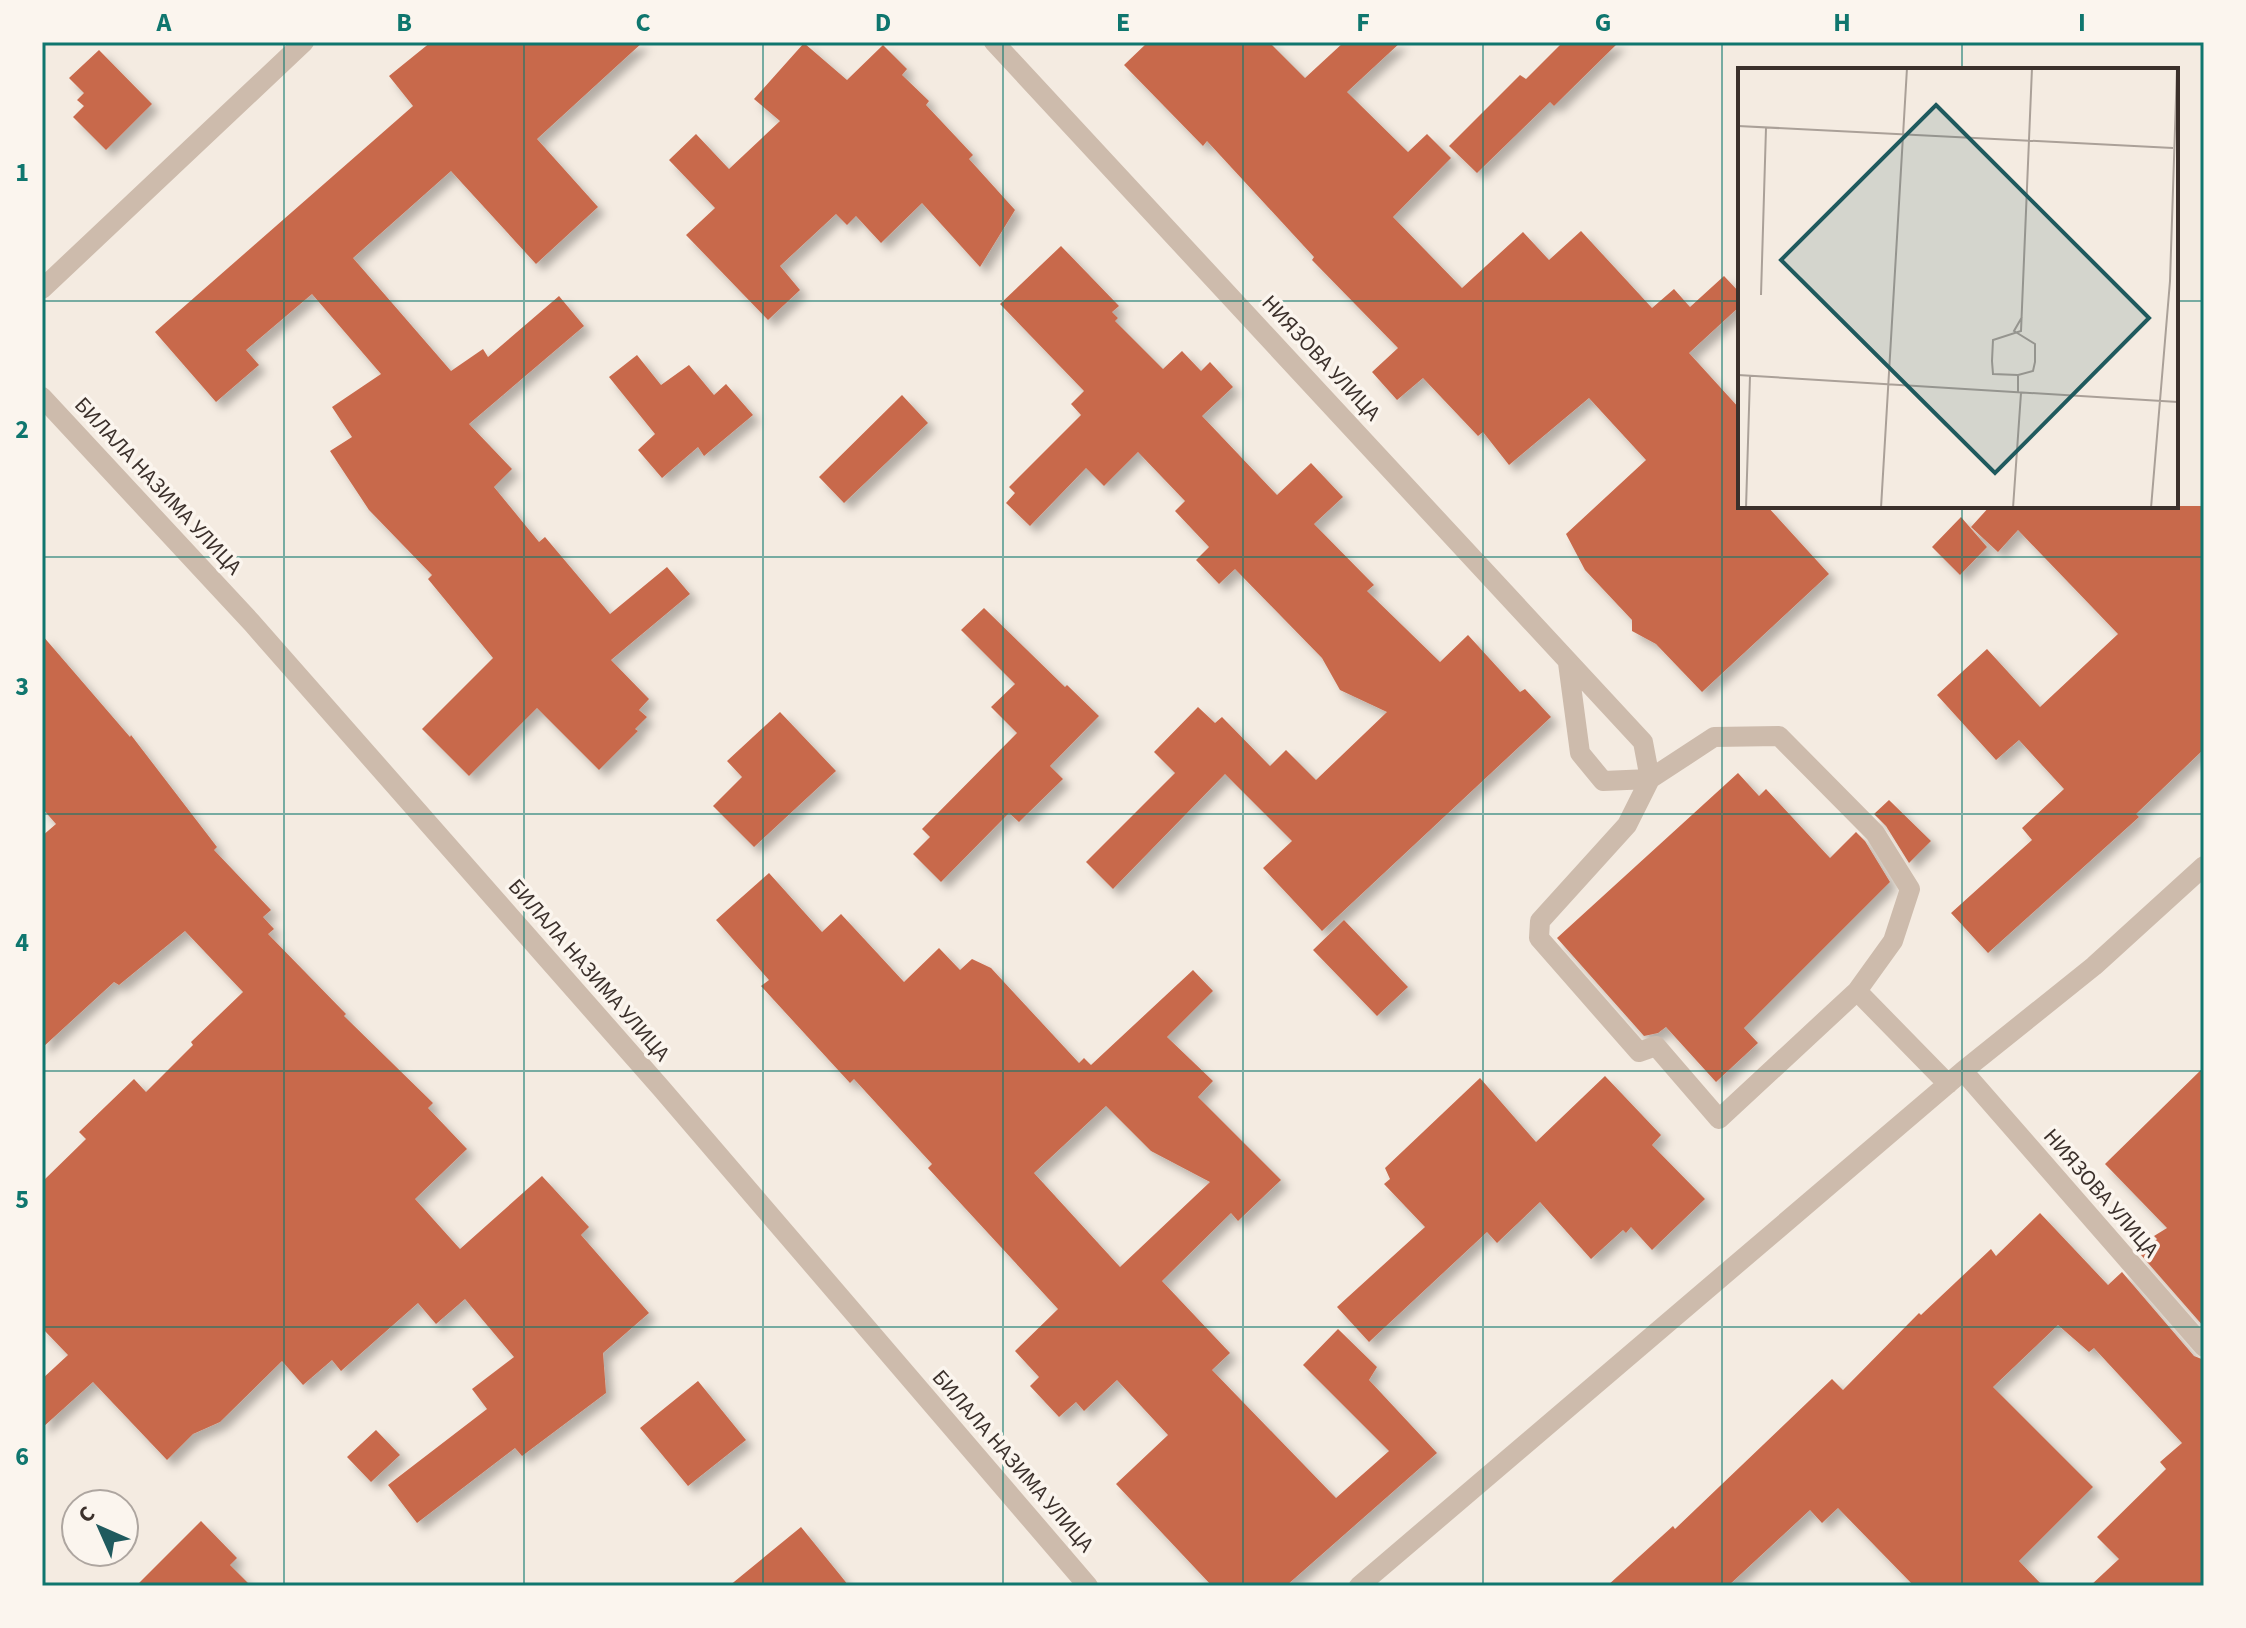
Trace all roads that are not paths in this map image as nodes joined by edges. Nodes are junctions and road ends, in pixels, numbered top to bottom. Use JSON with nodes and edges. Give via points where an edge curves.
{"nodes":[{"id":1,"x":304,"y":42,"type":"edge"},
{"id":2,"x":994,"y":42,"type":"edge"},
{"id":3,"x":42,"y":289,"type":"edge"},
{"id":4,"x":42,"y":397,"type":"edge"},
{"id":5,"x":1568,"y":663,"type":"junction"},
{"id":6,"x":1650,"y":779,"type":"junction"},
{"id":7,"x":2204,"y":866,"type":"edge"},
{"id":8,"x":1857,"y":991,"type":"junction"},
{"id":9,"x":1956,"y":1078,"type":"junction"},
{"id":10,"x":2204,"y":1347,"type":"edge"},
{"id":11,"x":1088,"y":1586,"type":"edge"},
{"id":12,"x":1359,"y":1586,"type":"edge"}],
"edges":[{"from":1,"to":3,"type":"street"},
{"from":2,"to":5,"type":"street","name":"НИЯЗОВА УЛИЦА"},
{"from":4,"to":11,"type":"street","name":"БИЛАЛА НАЗИМА УЛИЦА","via":[[252,623]]},
{"from":5,"to":6,"type":"street","name":"НИЯЗОВА УЛИЦА","via":[[1643,742]]},
{"from":5,"to":6,"type":"street","via":[[1580,753],[1603,781]]},
{"from":6,"to":8,"type":"street","via":[[1714,737],[1779,736],[1875,833],[1910,889],[1893,941]]},
{"from":6,"to":8,"type":"street","via":[[1627,825],[1540,921],[1539,938],[1639,1052],[1656,1046],[1719,1119]]},
{"from":7,"to":9,"type":"street","via":[[2094,966]]},
{"from":8,"to":9,"type":"street","name":"НИЯЗОВА УЛИЦА"},
{"from":9,"to":10,"type":"street","name":"НИЯЗОВА УЛИЦА"},
{"from":9,"to":12,"type":"street"}]}
